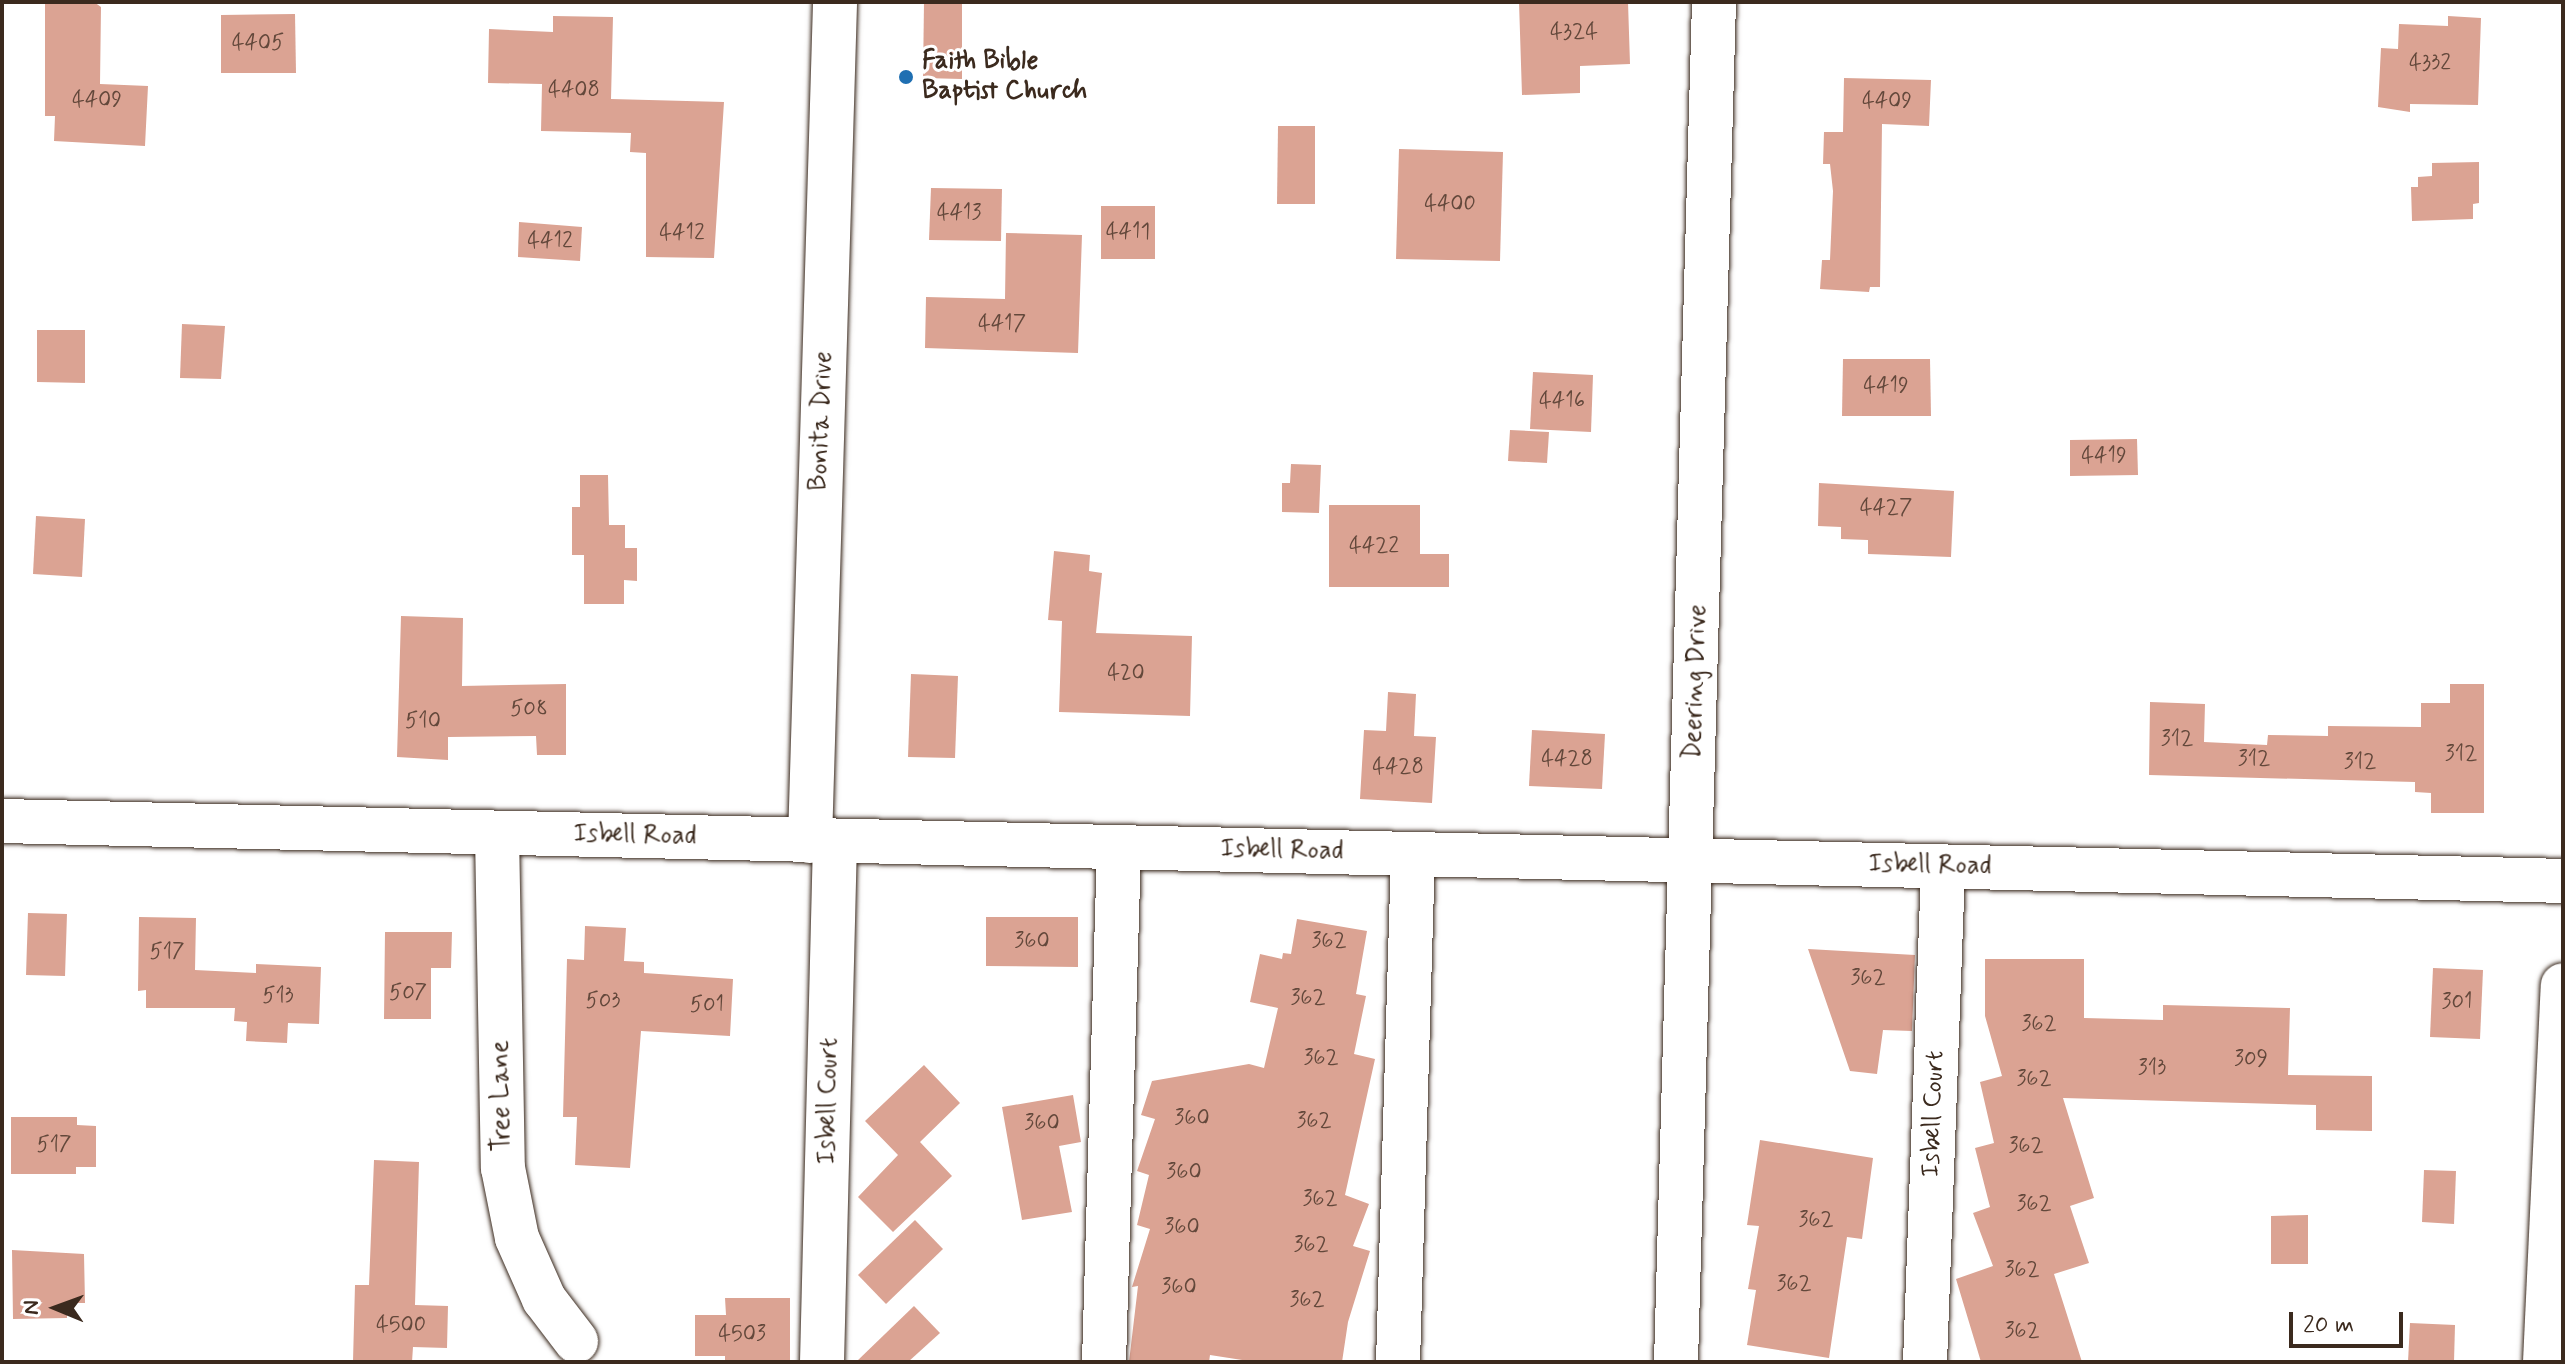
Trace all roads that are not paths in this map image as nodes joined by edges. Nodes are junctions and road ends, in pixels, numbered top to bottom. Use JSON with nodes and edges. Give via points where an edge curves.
{"nodes":[{"id":1,"x":835,"y":2,"type":"edge"},
{"id":2,"x":1714,"y":2,"type":"edge"},
{"id":3,"x":2,"y":821,"type":"edge"},
{"id":4,"x":497,"y":833,"type":"junction"},
{"id":5,"x":823,"y":841,"type":"junction"},
{"id":6,"x":1119,"y":848,"type":"junction"},
{"id":7,"x":1413,"y":854,"type":"junction"},
{"id":8,"x":1691,"y":861,"type":"junction"},
{"id":9,"x":1943,"y":867,"type":"junction"},
{"id":10,"x":2563,"y":881,"type":"edge"},
{"id":11,"x":2563,"y":985,"type":"edge"},
{"id":12,"x":576,"y":1341,"type":"dead end"},
{"id":13,"x":822,"y":1362,"type":"edge"},
{"id":14,"x":1104,"y":1362,"type":"edge"},
{"id":15,"x":1398,"y":1362,"type":"edge"},
{"id":16,"x":1676,"y":1362,"type":"edge"},
{"id":17,"x":1925,"y":1362,"type":"edge"},
{"id":18,"x":2545,"y":1362,"type":"edge"}],
"edges":[{"from":1,"to":5,"type":"street","name":"Bonita Drive"},
{"from":2,"to":8,"type":"street","name":"Deering Drive"},
{"from":3,"to":4,"type":"street","name":"Isbell Road"},
{"from":4,"to":5,"type":"street","name":"Isbell Road"},
{"from":4,"to":12,"type":"street","name":"Tree Lane","via":[[503,1168],[517,1238],[544,1299]]},
{"from":5,"to":6,"type":"street","name":"Isbell Road"},
{"from":5,"to":13,"type":"street","name":"Isbell Court"},
{"from":6,"to":7,"type":"street","name":"Isbell Road"},
{"from":6,"to":14,"type":"street"},
{"from":7,"to":8,"type":"street","name":"Isbell Road"},
{"from":7,"to":15,"type":"street"},
{"from":8,"to":9,"type":"street","name":"Isbell Road"},
{"from":8,"to":16,"type":"street","name":"Deering Drive"},
{"from":9,"to":10,"type":"street","name":"Isbell Road"},
{"from":9,"to":17,"type":"street","name":"Isbell Court"},
{"from":11,"to":18,"type":"street"}]}
